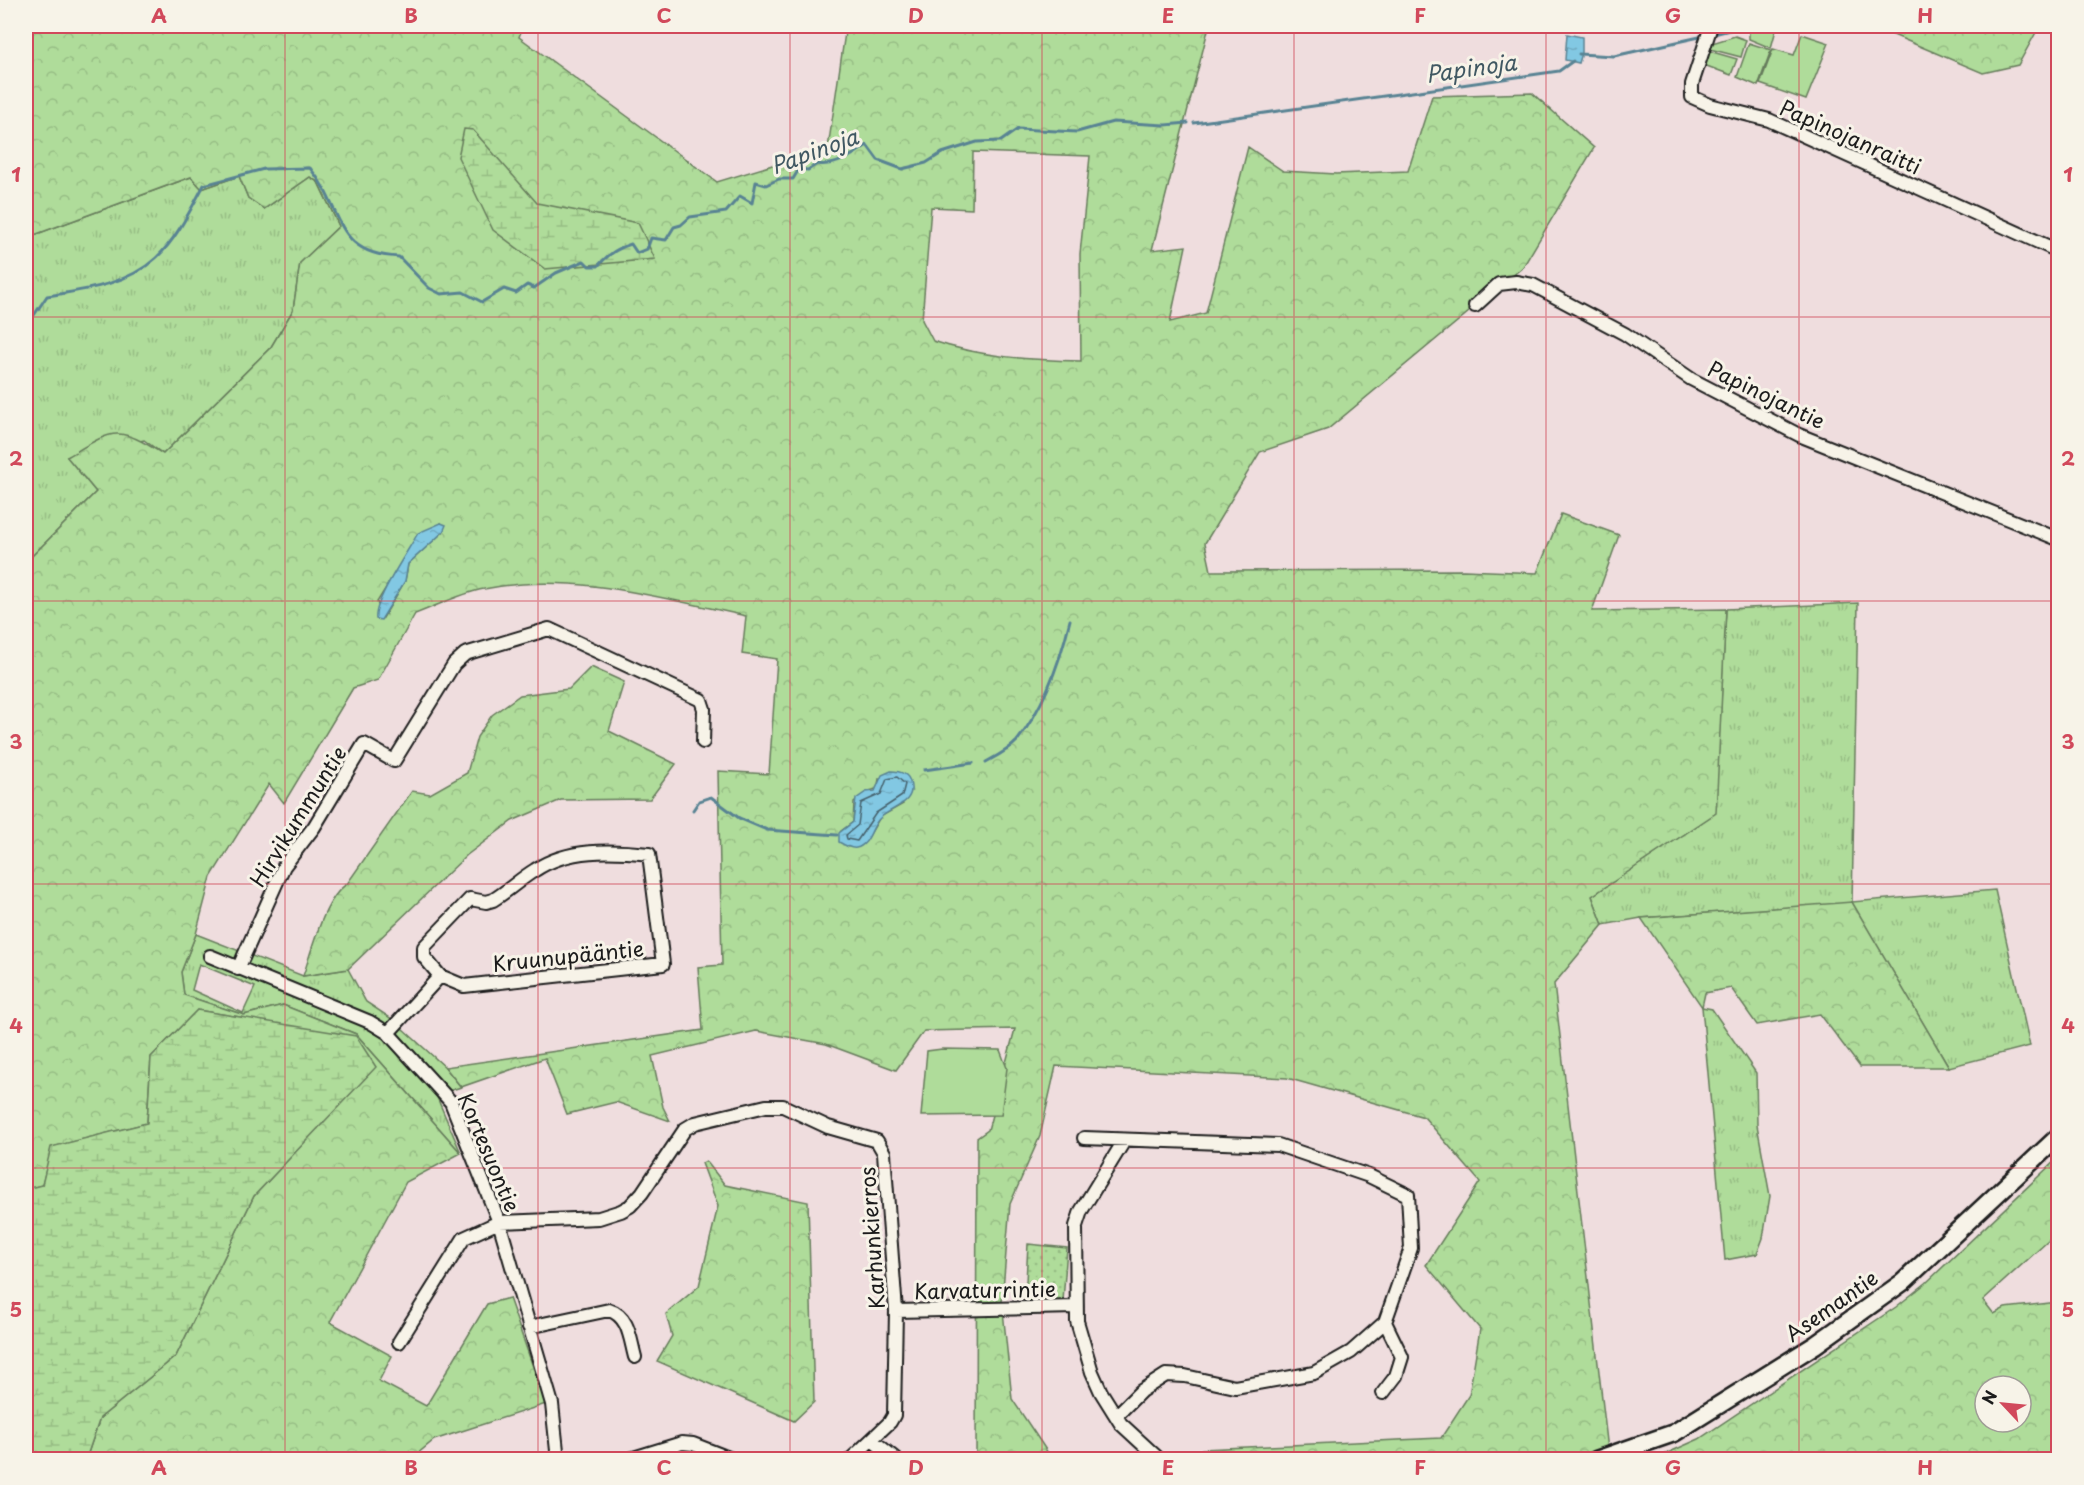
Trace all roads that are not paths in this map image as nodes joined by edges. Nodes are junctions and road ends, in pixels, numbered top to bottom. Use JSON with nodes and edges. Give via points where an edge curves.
{"nodes":[{"id":1,"x":1711,"y":27,"type":"edge"},
{"id":2,"x":2058,"y":251,"type":"edge"},
{"id":3,"x":1475,"y":306,"type":"dead end"},
{"id":4,"x":2058,"y":539,"type":"edge"},
{"id":5,"x":703,"y":742,"type":"dead end"},
{"id":6,"x":210,"y":956,"type":"dead end"},
{"id":7,"x":238,"y":969,"type":"junction"},
{"id":8,"x":440,"y":976,"type":"junction"},
{"id":9,"x":388,"y":1033,"type":"junction"},
{"id":10,"x":2058,"y":1137,"type":"edge"},
{"id":11,"x":1084,"y":1138,"type":"dead end"},
{"id":12,"x":1124,"y":1141,"type":"junction"},
{"id":13,"x":499,"y":1222,"type":"junction"},
{"id":14,"x":1076,"y":1307,"type":"junction"},
{"id":15,"x":896,"y":1311,"type":"junction"},
{"id":16,"x":1385,"y":1322,"type":"junction"},
{"id":17,"x":529,"y":1327,"type":"junction"},
{"id":18,"x":399,"y":1342,"type":"dead end"},
{"id":19,"x":635,"y":1357,"type":"dead end"},
{"id":20,"x":1383,"y":1393,"type":"dead end"},
{"id":21,"x":1117,"y":1414,"type":"junction"},
{"id":22,"x":872,"y":1440,"type":"junction"},
{"id":23,"x":558,"y":1460,"type":"edge"},
{"id":24,"x":627,"y":1460,"type":"edge"},
{"id":25,"x":734,"y":1460,"type":"edge"},
{"id":26,"x":850,"y":1460,"type":"edge"},
{"id":27,"x":897,"y":1460,"type":"edge"},
{"id":28,"x":1160,"y":1460,"type":"edge"},
{"id":29,"x":1596,"y":1460,"type":"edge"}],
"edges":[{"from":1,"to":2,"type":"street","name":"Papinojanraitti","via":[[1692,84],[1692,97],[1769,120]]},
{"from":3,"to":4,"type":"street","name":"Papinojantie","via":[[1499,284],[1533,285],[1625,334],[1691,379],[1799,435]]},
{"from":5,"to":7,"type":"street","name":"Hirvikummuntie","via":[[701,700],[549,629],[465,654],[454,664],[394,761],[364,744],[314,827],[284,866]]},
{"from":6,"to":7,"type":"street","name":"Kortesuontie"},
{"from":7,"to":9,"type":"street","name":"Kortesuontie"},
{"from":8,"to":8,"type":"street","name":"Kruunupääntie","via":[[464,986],[663,964],[649,854],[598,852],[557,859],[486,902],[470,899],[424,947],[424,957]]},
{"from":8,"to":9,"type":"street"},
{"from":9,"to":13,"type":"street","name":"Kortesuontie","via":[[451,1102]]},
{"from":10,"to":29,"type":"main road","name":"Asemantie","via":[[1903,1282],[1815,1345],[1674,1433]]},
{"from":11,"to":12,"type":"street"},
{"from":12,"to":14,"type":"street","via":[[1081,1211],[1076,1226]]},
{"from":12,"to":16,"type":"street","via":[[1278,1145],[1369,1176],[1408,1195],[1411,1248]]},
{"from":13,"to":15,"type":"street","name":"Karhunkierros","via":[[599,1218],[621,1211],[642,1193],[685,1129],[695,1123],[766,1106],[783,1106],[828,1127],[877,1141],[881,1147]]},
{"from":13,"to":17,"type":"street","name":"Kortesuontie"},
{"from":13,"to":18,"type":"street","via":[[464,1238]]},
{"from":14,"to":15,"type":"street","name":"Karvaturrintie"},
{"from":14,"to":21,"type":"street","via":[[1092,1372]]},
{"from":15,"to":22,"type":"street","name":"Karhunkierros","via":[[894,1415]]},
{"from":16,"to":20,"type":"street","via":[[1402,1357],[1396,1376]]},
{"from":16,"to":21,"type":"street","via":[[1351,1352],[1314,1373],[1235,1387],[1166,1375],[1141,1391]]},
{"from":17,"to":19,"type":"street","via":[[609,1310],[617,1312],[624,1318]]},
{"from":17,"to":23,"type":"street","name":"Kortesuontie","via":[[552,1404]]},
{"from":21,"to":28,"type":"street","via":[[1121,1424]]},
{"from":22,"to":26,"type":"street","name":"Karhunkierros"},
{"from":22,"to":27,"type":"street"},
{"from":24,"to":25,"type":"street","via":[[682,1443]]}]}
